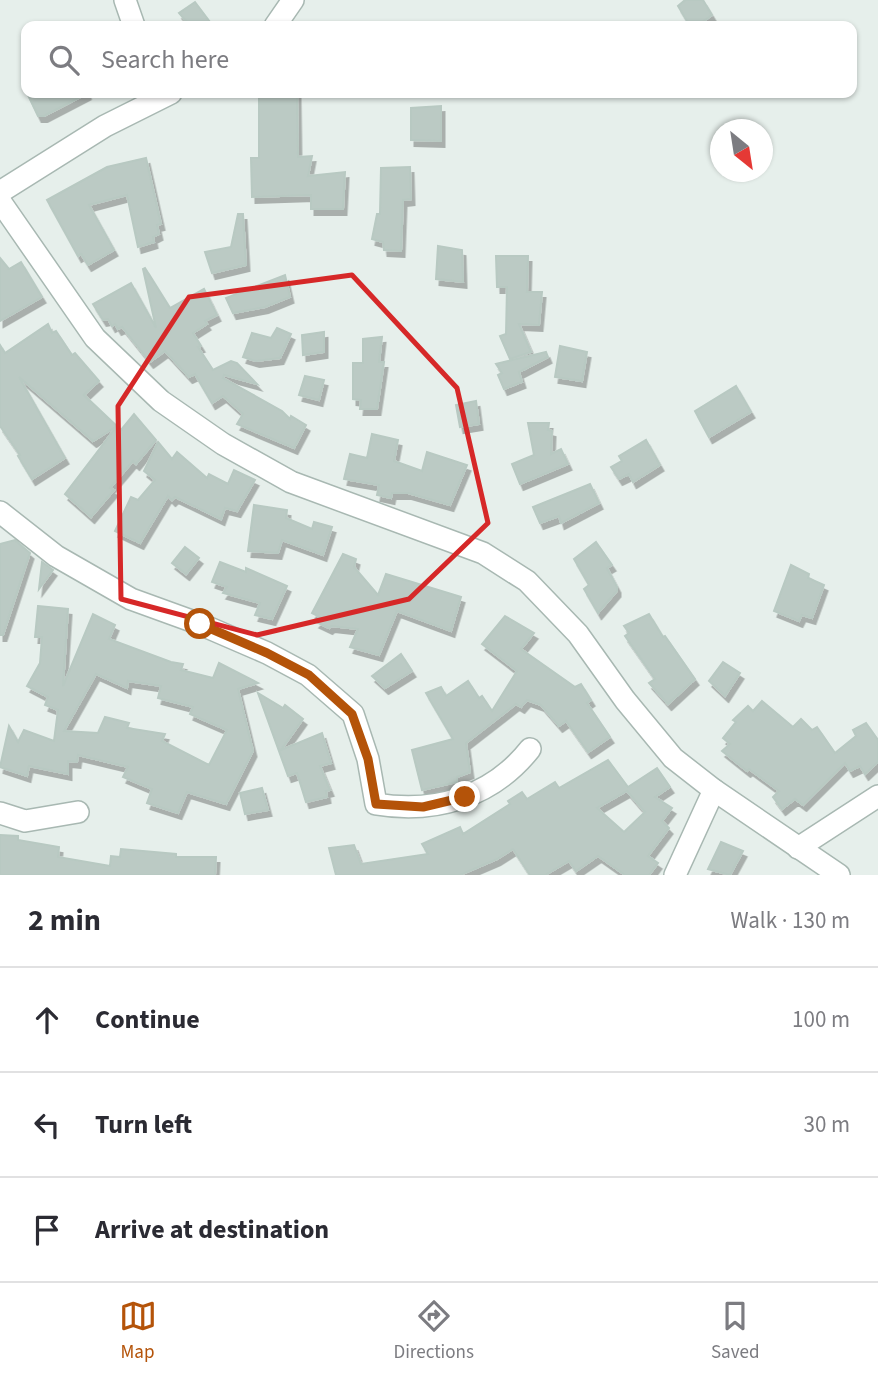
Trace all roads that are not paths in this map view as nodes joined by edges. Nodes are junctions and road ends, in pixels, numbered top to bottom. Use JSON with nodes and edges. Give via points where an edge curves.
{"nodes":[{"id":1,"x":125,"y":0,"type":"edge"},
{"id":2,"x":293,"y":0,"type":"edge"},
{"id":3,"x":132,"y":21,"type":"edge"},
{"id":4,"x":278,"y":21,"type":"edge"},
{"id":5,"x":156,"y":98,"type":"edge"},
{"id":6,"x":0,"y":192,"type":"edge"},
{"id":7,"x":0,"y":201,"type":"edge"},
{"id":8,"x":0,"y":512,"type":"edge"},
{"id":9,"x":530,"y":749,"type":"dead end"},
{"id":10,"x":714,"y":790,"type":"junction"},
{"id":11,"x":878,"y":796,"type":"edge"},
{"id":12,"x":78,"y":812,"type":"dead end"},
{"id":13,"x":0,"y":813,"type":"edge"},
{"id":14,"x":798,"y":848,"type":"junction"},
{"id":15,"x":675,"y":875,"type":"edge"},
{"id":16,"x":839,"y":875,"type":"edge"}],
"edges":[{"from":1,"to":3,"type":"street"},
{"from":2,"to":4,"type":"street"},
{"from":5,"to":6,"type":"street"},
{"from":7,"to":10,"type":"street","via":[[95,338],[161,401],[223,444],[291,482],[483,553],[527,581],[578,634],[673,758]]},
{"from":8,"to":9,"type":"street","via":[[56,556],[131,599],[200,624],[309,675],[352,714],[368,759],[376,804],[407,808],[451,802],[495,783]]},
{"from":10,"to":14,"type":"street"},
{"from":10,"to":15,"type":"street"},
{"from":11,"to":14,"type":"street"},
{"from":12,"to":13,"type":"street","via":[[25,821]]},
{"from":14,"to":16,"type":"street"}]}
